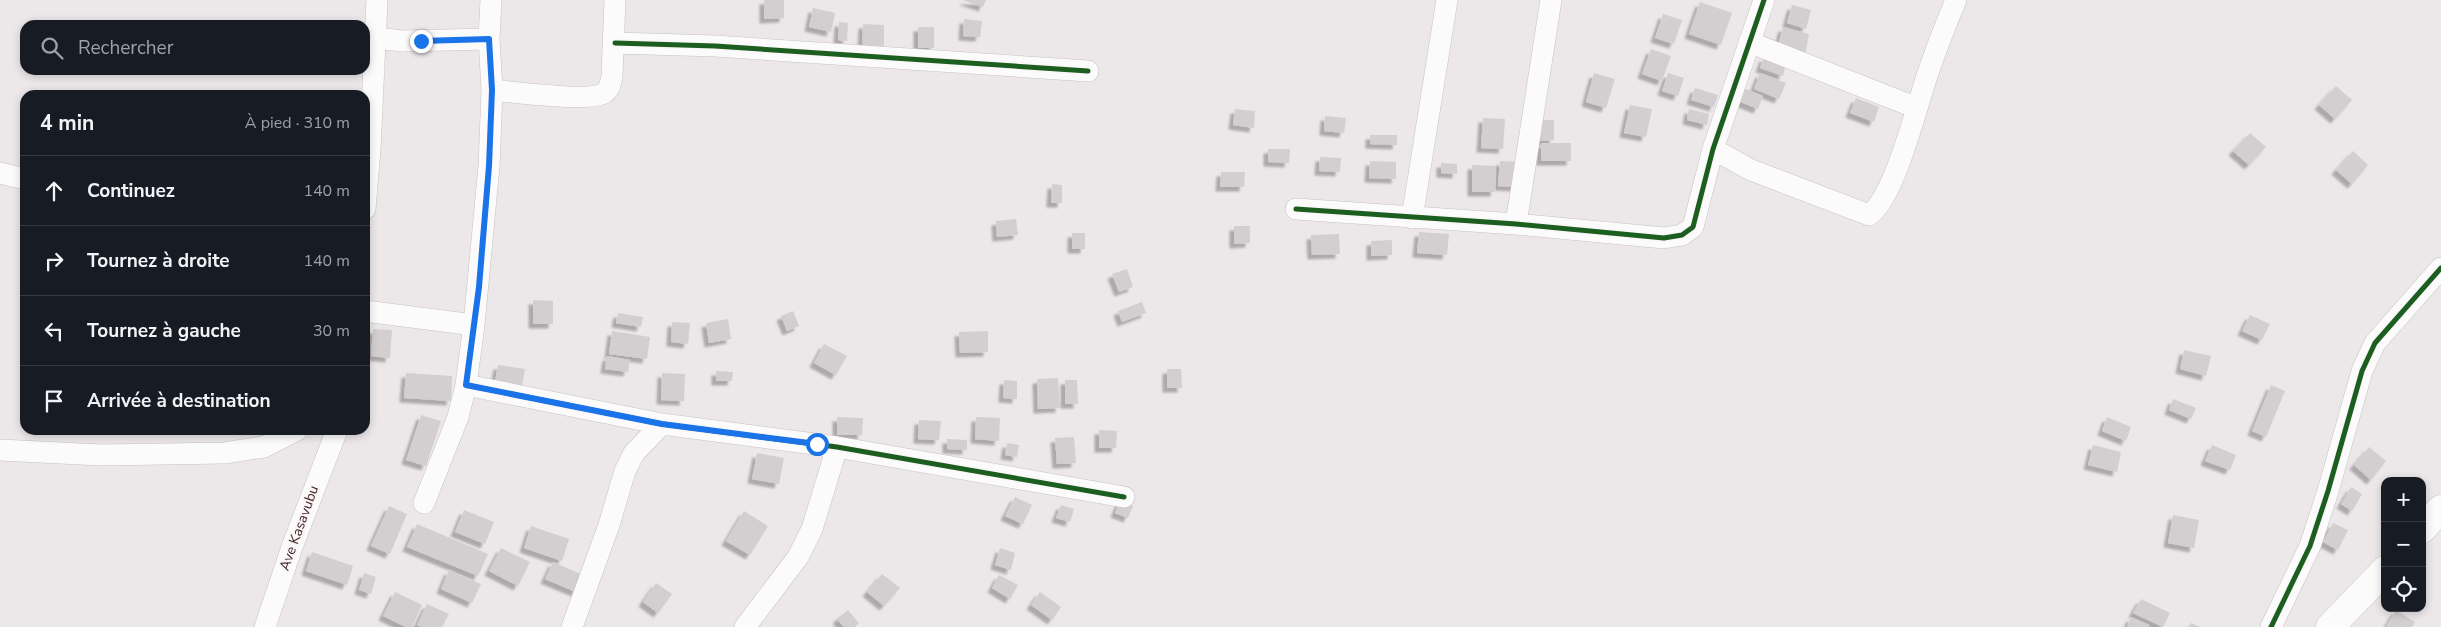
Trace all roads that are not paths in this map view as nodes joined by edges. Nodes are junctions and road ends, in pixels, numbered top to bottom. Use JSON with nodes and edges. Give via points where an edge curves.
{"nodes":[{"id":1,"x":377,"y":0,"type":"edge"},
{"id":2,"x":491,"y":0,"type":"edge"},
{"id":3,"x":615,"y":0,"type":"edge"},
{"id":4,"x":1447,"y":0,"type":"edge"},
{"id":5,"x":1551,"y":0,"type":"edge"},
{"id":6,"x":1764,"y":0,"type":"edge"},
{"id":7,"x":1956,"y":0,"type":"edge"},
{"id":8,"x":375,"y":38,"type":"junction"},
{"id":9,"x":489,"y":39,"type":"junction"},
{"id":10,"x":1749,"y":42,"type":"junction"},
{"id":11,"x":615,"y":43,"type":"junction"},
{"id":12,"x":1088,"y":72,"type":"dead end"},
{"id":13,"x":492,"y":90,"type":"junction"},
{"id":14,"x":1917,"y":108,"type":"junction"},
{"id":15,"x":370,"y":148,"type":"edge"},
{"id":16,"x":1713,"y":149,"type":"junction"},
{"id":17,"x":0,"y":173,"type":"edge"},
{"id":18,"x":20,"y":178,"type":"edge"},
{"id":19,"x":1296,"y":209,"type":"dead end"},
{"id":20,"x":1412,"y":218,"type":"junction"},
{"id":21,"x":1516,"y":224,"type":"junction"},
{"id":22,"x":2441,"y":268,"type":"edge"},
{"id":23,"x":370,"y":312,"type":"edge"},
{"id":24,"x":474,"y":325,"type":"junction"},
{"id":25,"x":466,"y":385,"type":"junction"},
{"id":26,"x":662,"y":424,"type":"junction"},
{"id":27,"x":287,"y":435,"type":"edge"},
{"id":28,"x":335,"y":435,"type":"edge"},
{"id":29,"x":837,"y":447,"type":"junction"},
{"id":30,"x":0,"y":450,"type":"edge"},
{"id":31,"x":1124,"y":497,"type":"dead end"},
{"id":32,"x":424,"y":503,"type":"dead end"},
{"id":33,"x":2441,"y":509,"type":"edge"},
{"id":34,"x":2426,"y":525,"type":"edge"},
{"id":35,"x":2381,"y":574,"type":"edge"},
{"id":36,"x":265,"y":627,"type":"edge"},
{"id":37,"x":572,"y":627,"type":"edge"},
{"id":38,"x":745,"y":627,"type":"edge"},
{"id":39,"x":2271,"y":627,"type":"edge"},
{"id":40,"x":2330,"y":627,"type":"edge"}],
"edges":[{"from":1,"to":8,"type":"street"},
{"from":2,"to":9,"type":"street"},
{"from":3,"to":11,"type":"street"},
{"from":4,"to":20,"type":"street"},
{"from":5,"to":21,"type":"street"},
{"from":6,"to":10,"type":"street"},
{"from":7,"to":14,"type":"street"},
{"from":8,"to":9,"type":"street","via":[[403,41]]},
{"from":8,"to":15,"type":"street"},
{"from":9,"to":13,"type":"street"},
{"from":10,"to":14,"type":"street"},
{"from":10,"to":16,"type":"street"},
{"from":11,"to":12,"type":"street","via":[[715,46]]},
{"from":11,"to":13,"type":"street","via":[[611,82],[602,94],[586,97]]},
{"from":13,"to":24,"type":"street","via":[[489,166]]},
{"from":14,"to":16,"type":"street","via":[[1894,173],[1869,215],[1751,170]]},
{"from":16,"to":21,"type":"street","via":[[1693,227],[1682,235],[1664,238]]},
{"from":17,"to":18,"type":"street"},
{"from":19,"to":20,"type":"street"},
{"from":20,"to":21,"type":"street"},
{"from":22,"to":39,"type":"street","via":[[2376,343],[2362,371],[2310,546]]},
{"from":23,"to":24,"type":"street"},
{"from":24,"to":25,"type":"street"},
{"from":25,"to":26,"type":"street"},
{"from":25,"to":32,"type":"street","via":[[448,445]]},
{"from":26,"to":29,"type":"street"},
{"from":26,"to":37,"type":"street","via":[[634,453],[625,471]]},
{"from":27,"to":30,"type":"street","via":[[264,447],[224,452],[101,455]]},
{"from":28,"to":36,"type":"street","name":"Ave Kasavubu"},
{"from":29,"to":31,"type":"street"},
{"from":29,"to":38,"type":"street","via":[[809,536],[782,580]]},
{"from":33,"to":34,"type":"main road"},
{"from":35,"to":40,"type":"main road"}]}
